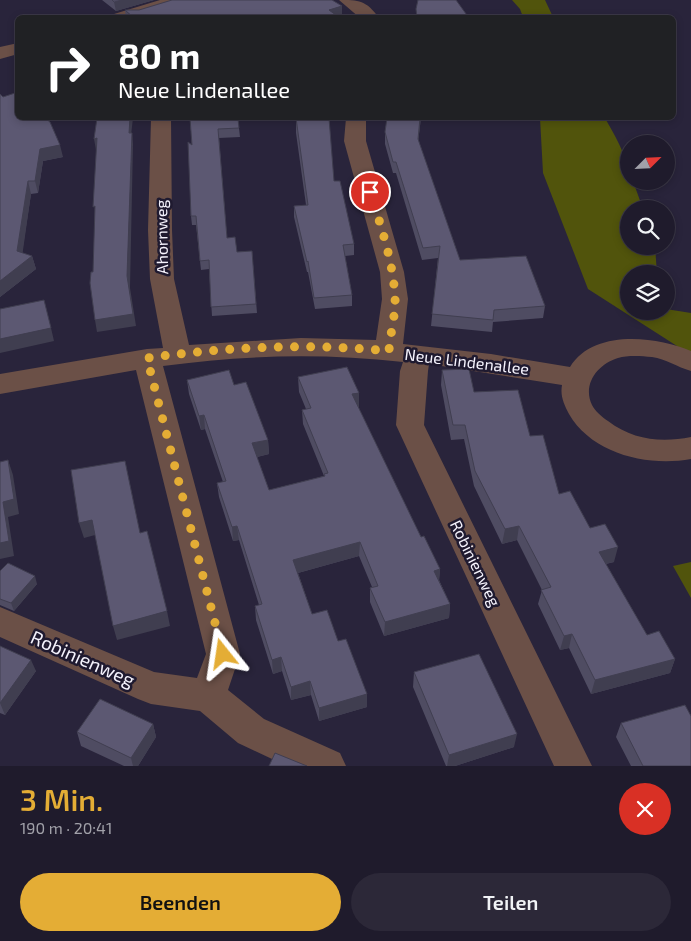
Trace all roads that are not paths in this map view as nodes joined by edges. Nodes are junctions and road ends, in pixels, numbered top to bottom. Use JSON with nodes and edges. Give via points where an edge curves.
{"nodes":[{"id":1,"x":178,"y":0,"type":"edge"},
{"id":2,"x":348,"y":0,"type":"edge"},
{"id":3,"x":130,"y":15,"type":"edge"},
{"id":4,"x":367,"y":15,"type":"edge"},
{"id":5,"x":15,"y":49,"type":"edge"},
{"id":6,"x":0,"y":53,"type":"edge"},
{"id":7,"x":161,"y":120,"type":"edge"},
{"id":8,"x":356,"y":120,"type":"edge"},
{"id":9,"x":404,"y":352,"type":"junction"},
{"id":10,"x":178,"y":354,"type":"junction"},
{"id":11,"x":147,"y":358,"type":"junction"},
{"id":12,"x":691,"y":362,"type":"edge"},
{"id":13,"x":577,"y":378,"type":"junction"},
{"id":14,"x":0,"y":384,"type":"edge"},
{"id":15,"x":691,"y":448,"type":"edge"},
{"id":16,"x":0,"y":621,"type":"edge"},
{"id":17,"x":208,"y":696,"type":"junction"},
{"id":18,"x":327,"y":766,"type":"edge"},
{"id":19,"x":573,"y":766,"type":"edge"}],
"edges":[{"from":1,"to":3,"type":"street"},
{"from":2,"to":4,"type":"street"},
{"from":5,"to":6,"type":"street"},
{"from":7,"to":10,"type":"street","name":"Ahornweg","via":[[162,279]]},
{"from":8,"to":9,"type":"street","name":"Robinienweg","via":[[355,141],[392,272],[395,299],[390,332]]},
{"from":9,"to":10,"type":"street","name":"Neue Lindenallee","via":[[347,347],[281,347]]},
{"from":9,"to":13,"type":"street","name":"Neue Lindenallee","via":[[516,366]]},
{"from":9,"to":19,"type":"street","name":"Robinienweg","via":[[414,371],[410,425]]},
{"from":10,"to":11,"type":"street","name":"Neue Lindenallee"},
{"from":11,"to":14,"type":"street","name":"Neue Lindenallee"},
{"from":11,"to":17,"type":"street","via":[[223,654]]},
{"from":12,"to":13,"type":"street","via":[[662,350],[618,348],[585,364]]},
{"from":13,"to":15,"type":"street","via":[[576,395],[584,414],[601,431],[624,444],[652,451]]},
{"from":16,"to":17,"type":"street","name":"Robinienweg","via":[[151,688]]},
{"from":17,"to":18,"type":"street","via":[[251,731]]}]}
